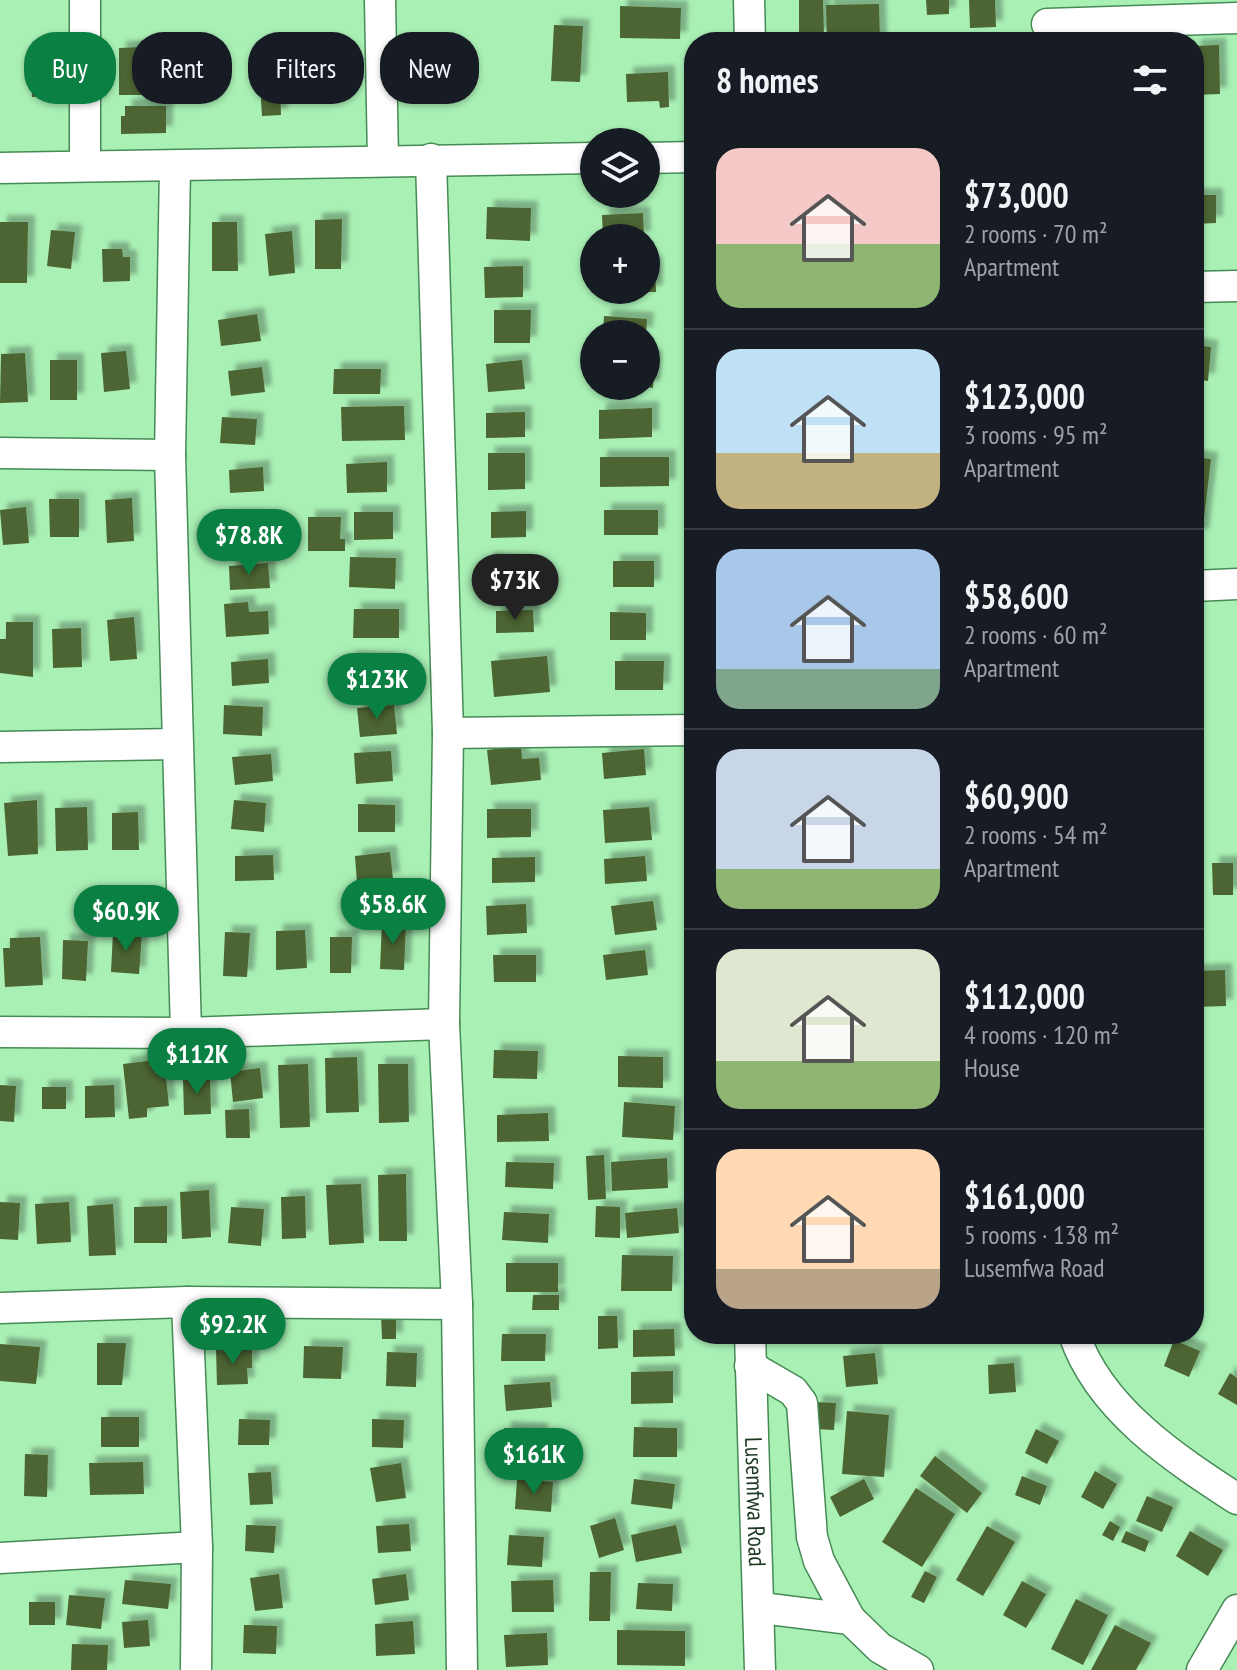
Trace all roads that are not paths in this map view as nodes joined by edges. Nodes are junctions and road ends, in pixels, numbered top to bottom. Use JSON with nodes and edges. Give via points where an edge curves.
{"nodes":[{"id":1,"x":85,"y":0,"type":"edge"},
{"id":2,"x":380,"y":0,"type":"edge"},
{"id":3,"x":749,"y":0,"type":"edge"},
{"id":4,"x":1237,"y":18,"type":"edge"},
{"id":5,"x":1047,"y":22,"type":"edge"},
{"id":6,"x":750,"y":32,"type":"edge"},
{"id":7,"x":684,"y":157,"type":"edge"},
{"id":8,"x":580,"y":158,"type":"edge"},
{"id":9,"x":660,"y":158,"type":"edge"},
{"id":10,"x":431,"y":159,"type":"junction"},
{"id":11,"x":383,"y":160,"type":"junction"},
{"id":12,"x":85,"y":166,"type":"junction"},
{"id":13,"x":175,"y":167,"type":"junction"},
{"id":14,"x":0,"y":168,"type":"edge"},
{"id":15,"x":1237,"y":286,"type":"edge"},
{"id":16,"x":1204,"y":287,"type":"edge"},
{"id":17,"x":0,"y":453,"type":"edge"},
{"id":18,"x":170,"y":455,"type":"junction"},
{"id":19,"x":1237,"y":584,"type":"edge"},
{"id":20,"x":1204,"y":586,"type":"edge"},
{"id":21,"x":684,"y":730,"type":"edge"},
{"id":22,"x":448,"y":733,"type":"junction"},
{"id":23,"x":177,"y":744,"type":"junction"},
{"id":24,"x":0,"y":747,"type":"edge"},
{"id":25,"x":444,"y":1024,"type":"junction"},
{"id":26,"x":0,"y":1032,"type":"edge"},
{"id":27,"x":186,"y":1033,"type":"junction"},
{"id":28,"x":187,"y":1302,"type":"junction"},
{"id":29,"x":457,"y":1304,"type":"junction"},
{"id":30,"x":0,"y":1308,"type":"edge"},
{"id":31,"x":750,"y":1344,"type":"edge"},
{"id":32,"x":1078,"y":1344,"type":"edge"},
{"id":33,"x":750,"y":1366,"type":"junction"},
{"id":34,"x":1237,"y":1499,"type":"edge"},
{"id":35,"x":197,"y":1547,"type":"junction"},
{"id":36,"x":0,"y":1558,"type":"edge"},
{"id":37,"x":761,"y":1608,"type":"junction"},
{"id":38,"x":1237,"y":1610,"type":"edge"},
{"id":39,"x":850,"y":1619,"type":"junction"},
{"id":40,"x":196,"y":1670,"type":"edge"},
{"id":41,"x":462,"y":1670,"type":"edge"},
{"id":42,"x":760,"y":1670,"type":"edge"},
{"id":43,"x":918,"y":1670,"type":"edge"},
{"id":44,"x":1202,"y":1670,"type":"edge"}],
"edges":[{"from":1,"to":12,"type":"street"},
{"from":2,"to":11,"type":"street"},
{"from":3,"to":6,"type":"street"},
{"from":4,"to":5,"type":"street"},
{"from":7,"to":9,"type":"street"},
{"from":8,"to":10,"type":"street"},
{"from":10,"to":11,"type":"street"},
{"from":10,"to":22,"type":"street"},
{"from":11,"to":13,"type":"street"},
{"from":12,"to":13,"type":"street"},
{"from":12,"to":14,"type":"street"},
{"from":13,"to":18,"type":"street"},
{"from":15,"to":16,"type":"street"},
{"from":17,"to":18,"type":"street"},
{"from":18,"to":23,"type":"street"},
{"from":19,"to":20,"type":"street"},
{"from":21,"to":22,"type":"street"},
{"from":22,"to":25,"type":"street"},
{"from":23,"to":24,"type":"street"},
{"from":23,"to":27,"type":"street"},
{"from":25,"to":27,"type":"street"},
{"from":25,"to":29,"type":"street"},
{"from":26,"to":27,"type":"street"},
{"from":28,"to":29,"type":"street"},
{"from":28,"to":30,"type":"street"},
{"from":28,"to":35,"type":"street"},
{"from":29,"to":41,"type":"street"},
{"from":31,"to":33,"type":"street","name":"Lusemfwa Road"},
{"from":32,"to":34,"type":"street","via":[[1113,1402]]},
{"from":33,"to":37,"type":"street","name":"Lusemfwa Road"},
{"from":33,"to":39,"type":"street","via":[[793,1391],[802,1403],[812,1537]]},
{"from":35,"to":36,"type":"street"},
{"from":35,"to":40,"type":"street"},
{"from":37,"to":39,"type":"street"},
{"from":37,"to":42,"type":"street","name":"Lusemfwa Road"},
{"from":38,"to":44,"type":"street"},
{"from":39,"to":43,"type":"street","via":[[880,1648]]}]}
